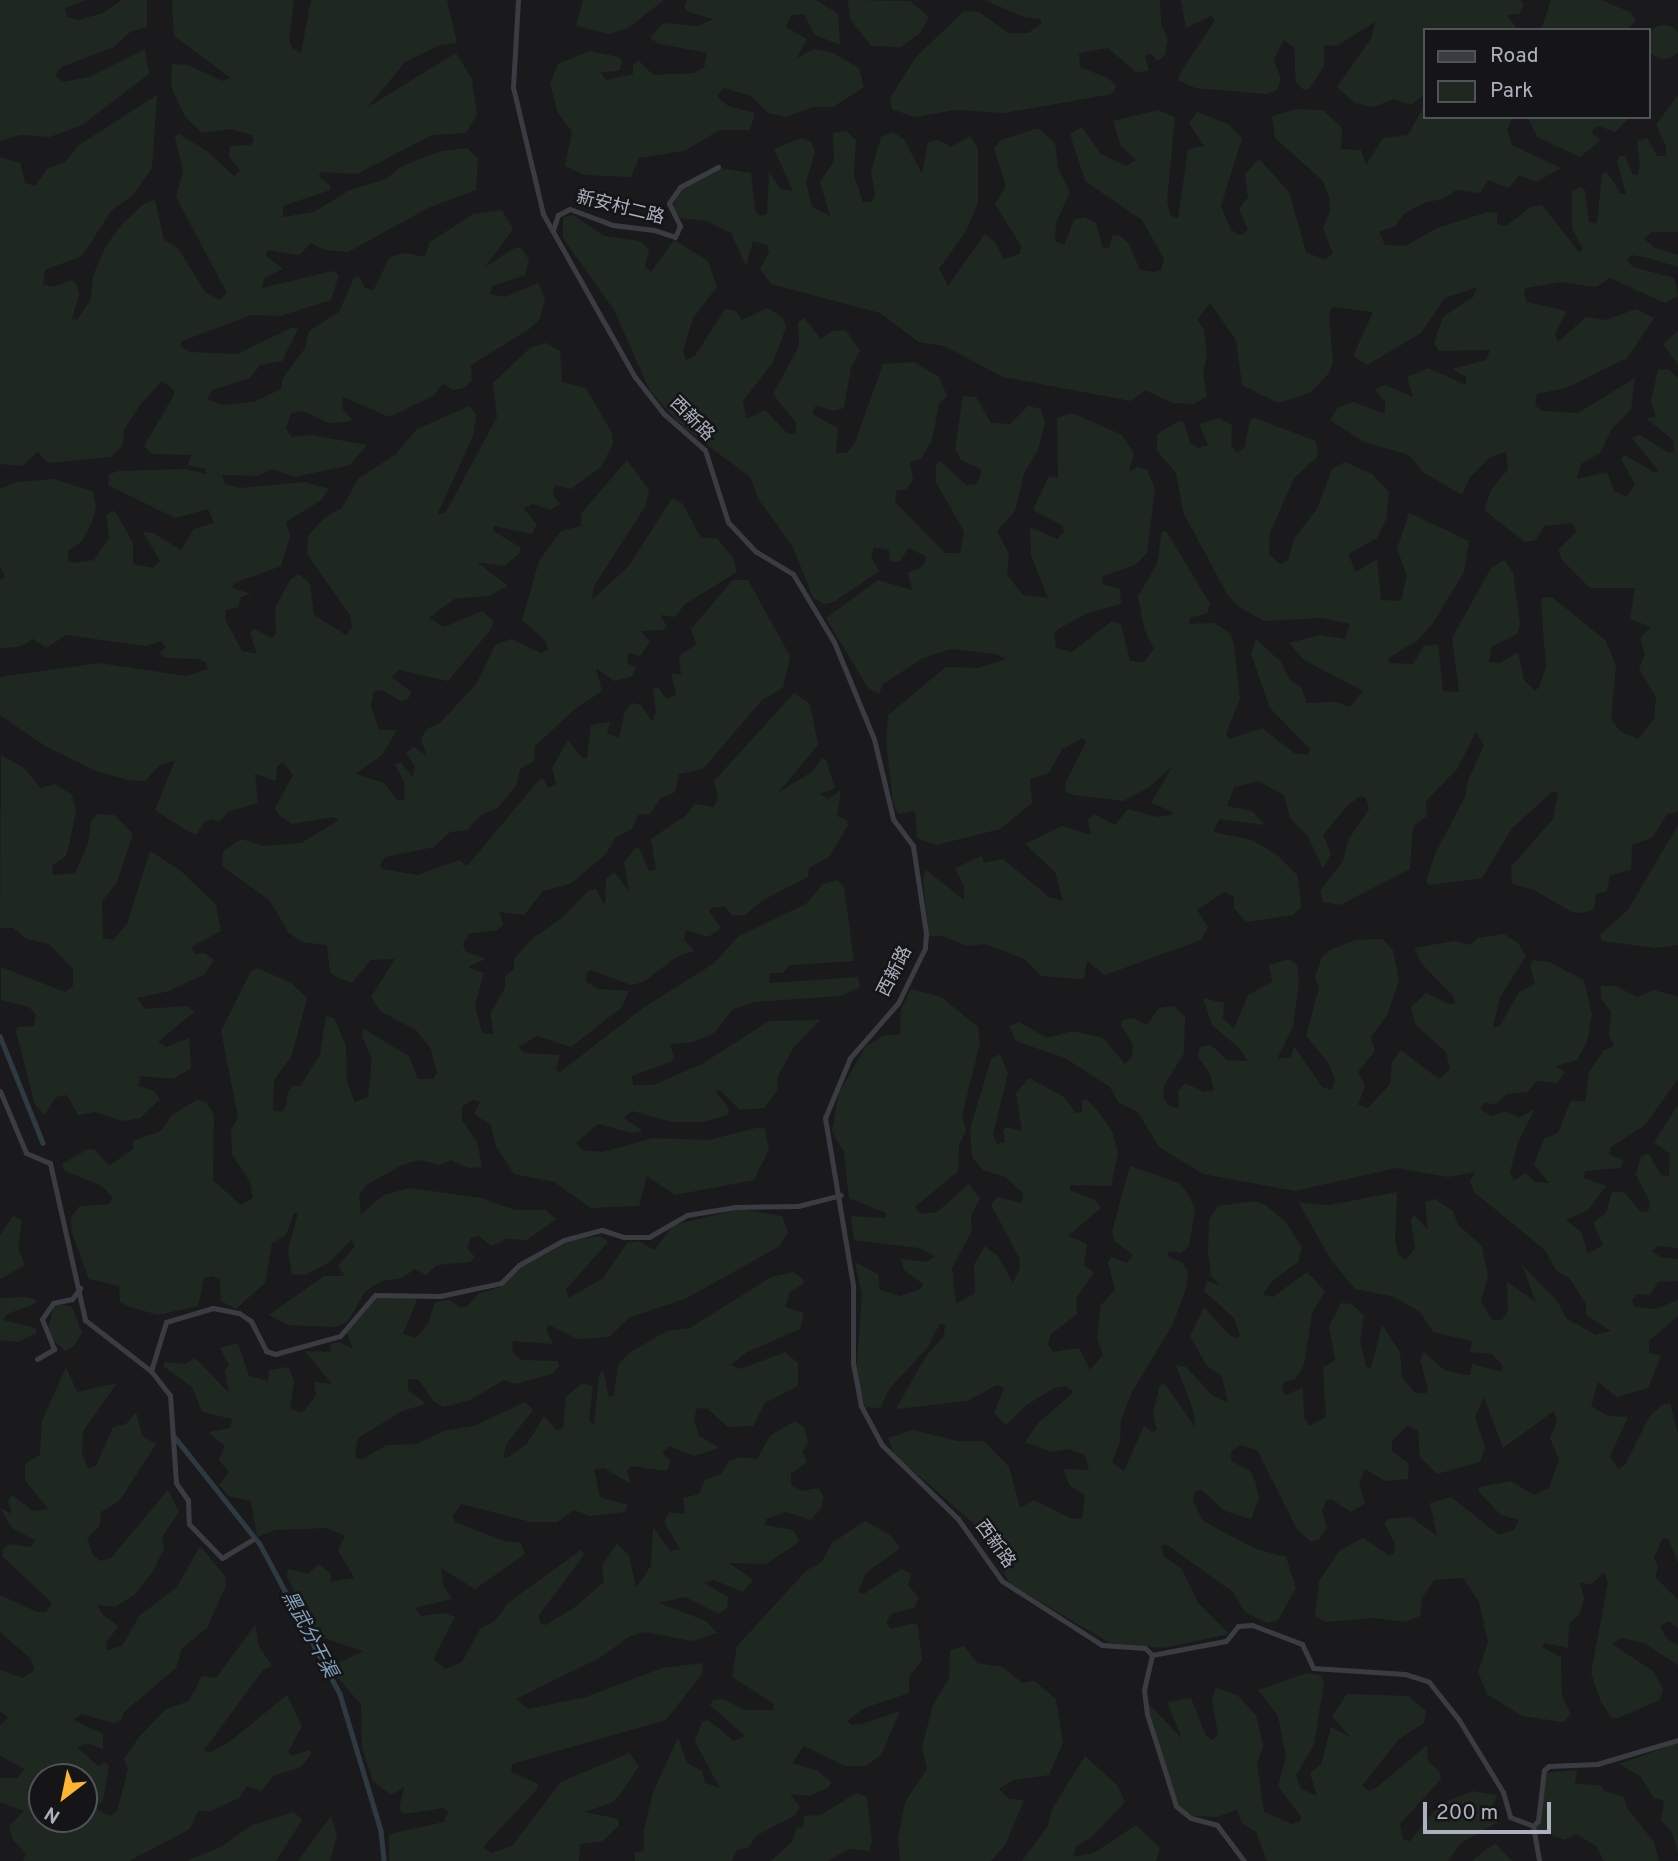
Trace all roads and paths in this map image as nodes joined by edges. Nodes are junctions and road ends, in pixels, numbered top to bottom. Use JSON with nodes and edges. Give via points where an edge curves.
{"nodes":[{"id":1,"x":518,"y":0,"type":"edge"},
{"id":2,"x":718,"y":167,"type":"dead end"},
{"id":3,"x":553,"y":230,"type":"junction"},
{"id":4,"x":0,"y":1091,"type":"edge"},
{"id":5,"x":841,"y":1195,"type":"junction"},
{"id":6,"x":80,"y":1288,"type":"junction"},
{"id":7,"x":72,"y":1299,"type":"junction"},
{"id":8,"x":82,"y":1305,"type":"junction"},
{"id":9,"x":37,"y":1359,"type":"dead end"},
{"id":10,"x":151,"y":1371,"type":"junction"},
{"id":11,"x":252,"y":1540,"type":"dead end"},
{"id":12,"x":1152,"y":1655,"type":"junction"},
{"id":13,"x":1678,"y":1740,"type":"edge"},
{"id":14,"x":1533,"y":1826,"type":"junction"},
{"id":15,"x":1244,"y":1861,"type":"edge"},
{"id":16,"x":1539,"y":1861,"type":"edge"}],
"edges":[{"from":1,"to":3,"type":"street","name":"西新路","via":[[513,87],[537,195]]},
{"from":2,"to":3,"type":"street","name":"新安村二路","via":[[680,187],[669,203],[680,226],[675,237],[613,225],[570,209],[558,215]]},
{"from":3,"to":5,"type":"street","name":"西新路","via":[[635,377],[663,413],[705,450],[728,522],[755,551],[793,574],[834,642],[874,739],[893,819],[913,846],[925,948],[898,1003],[857,1046],[825,1118]]},
{"from":4,"to":6,"type":"street","via":[[26,1153],[50,1163]]},
{"from":5,"to":10,"type":"street","via":[[798,1206],[735,1207],[687,1215],[649,1237],[624,1237],[602,1230],[564,1240],[519,1265],[500,1283],[440,1296],[375,1295],[340,1336],[275,1354],[261,1344],[251,1321],[239,1312],[213,1308],[166,1322]]},
{"from":5,"to":12,"type":"street","name":"西新路","via":[[856,1309],[853,1363],[857,1395],[882,1445],[958,1519],[1002,1581],[1017,1594],[1102,1645],[1145,1648]]},
{"from":6,"to":7,"type":"street"},
{"from":6,"to":8,"type":"street"},
{"from":7,"to":8,"type":"street"},
{"from":7,"to":9,"type":"street","via":[[53,1303],[43,1320],[54,1349]]},
{"from":8,"to":10,"type":"street","via":[[92,1328]]},
{"from":10,"to":11,"type":"street","via":[[170,1395],[176,1483],[188,1500],[196,1535],[222,1558]]},
{"from":12,"to":14,"type":"street","via":[[1226,1641],[1238,1626],[1252,1625],[1302,1644],[1313,1668],[1417,1677],[1429,1682],[1459,1720],[1503,1792],[1510,1817]]},
{"from":12,"to":15,"type":"street","via":[[1144,1690],[1147,1714],[1176,1806],[1191,1818],[1217,1825]]},
{"from":13,"to":14,"type":"street","via":[[1597,1764],[1549,1766],[1544,1770],[1538,1821]]},
{"from":14,"to":16,"type":"street"}]}
